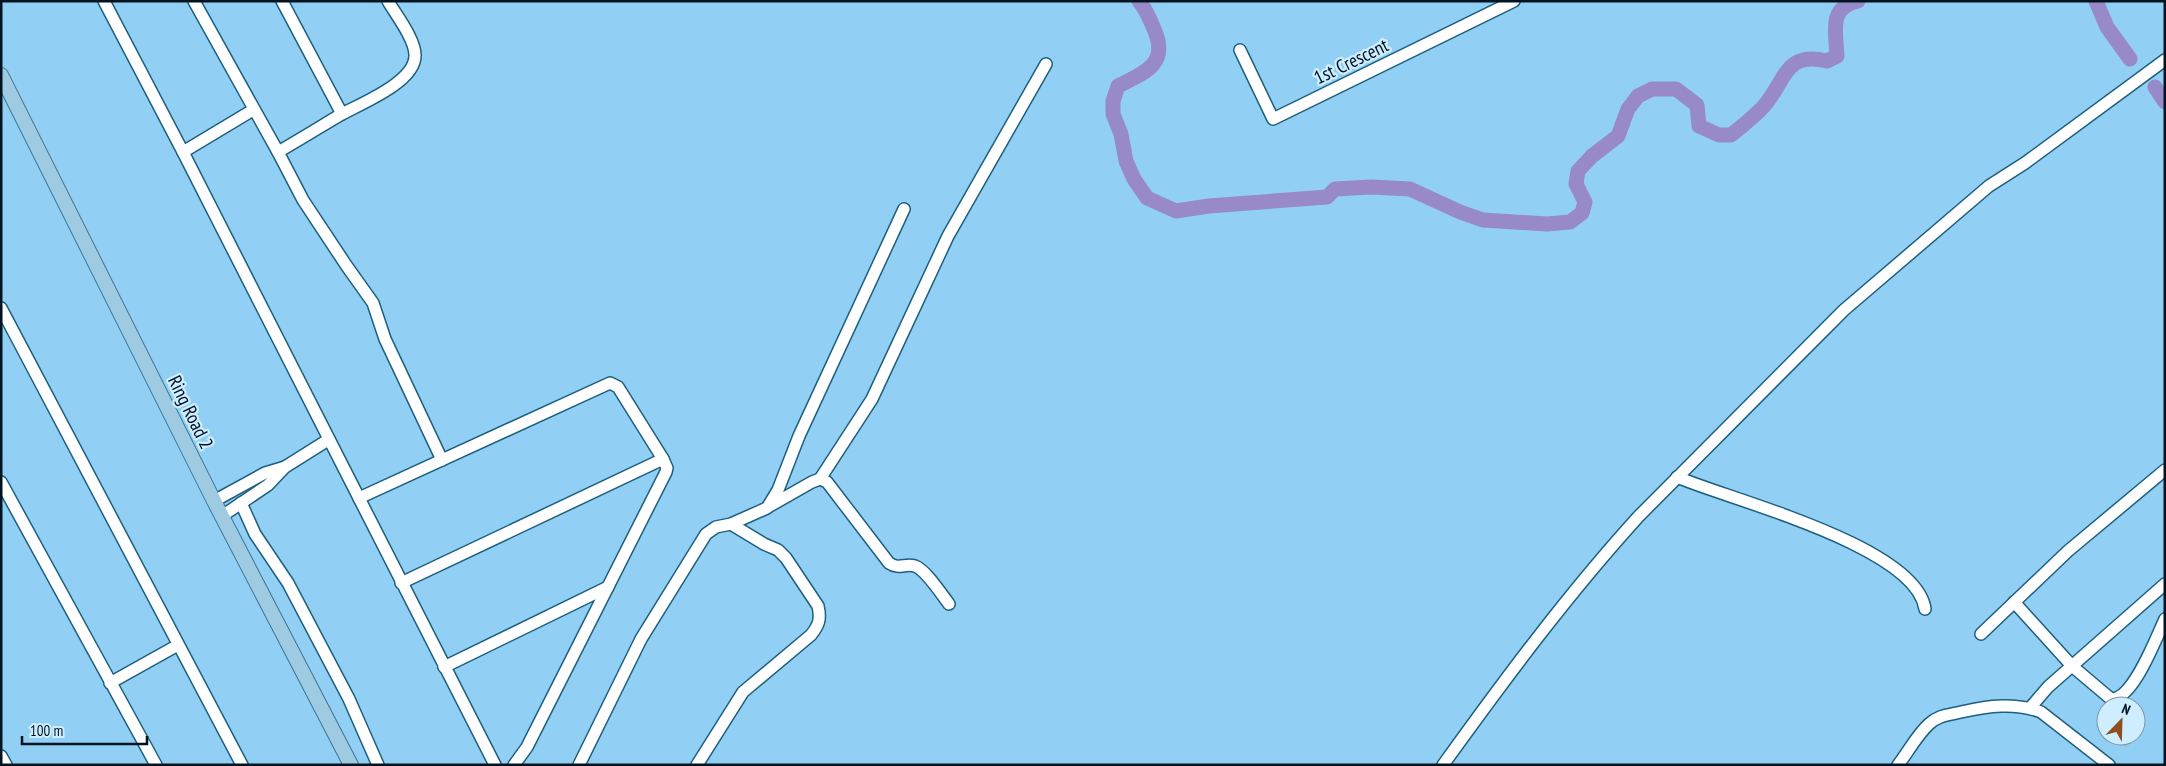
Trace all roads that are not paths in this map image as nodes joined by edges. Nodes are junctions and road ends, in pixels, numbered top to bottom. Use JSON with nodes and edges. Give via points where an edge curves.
{"nodes":[{"id":1,"x":104,"y":1,"type":"edge"},
{"id":2,"x":194,"y":1,"type":"edge"},
{"id":3,"x":282,"y":1,"type":"edge"},
{"id":4,"x":388,"y":1,"type":"edge"},
{"id":5,"x":1514,"y":1,"type":"edge"},
{"id":6,"x":1240,"y":50,"type":"dead end"},
{"id":7,"x":2162,"y":62,"type":"edge"},
{"id":8,"x":1046,"y":64,"type":"dead end"},
{"id":9,"x":1,"y":75,"type":"edge"},
{"id":10,"x":253,"y":110,"type":"junction"},
{"id":11,"x":342,"y":114,"type":"junction"},
{"id":12,"x":183,"y":152,"type":"junction"},
{"id":13,"x":278,"y":152,"type":"junction"},
{"id":14,"x":904,"y":209,"type":"dead end"},
{"id":15,"x":1,"y":308,"type":"edge"},
{"id":16,"x":328,"y":440,"type":"junction"},
{"id":17,"x":663,"y":458,"type":"junction"},
{"id":18,"x":442,"y":460,"type":"junction"},
{"id":19,"x":285,"y":467,"type":"junction"},
{"id":20,"x":2165,"y":470,"type":"edge"},
{"id":21,"x":1677,"y":477,"type":"junction"},
{"id":22,"x":820,"y":479,"type":"junction"},
{"id":23,"x":1,"y":482,"type":"edge"},
{"id":24,"x":359,"y":498,"type":"junction"},
{"id":25,"x":214,"y":501,"type":"junction"},
{"id":26,"x":241,"y":504,"type":"junction"},
{"id":27,"x":767,"y":508,"type":"junction"},
{"id":28,"x":222,"y":516,"type":"junction"},
{"id":29,"x":731,"y":524,"type":"junction"},
{"id":30,"x":401,"y":583,"type":"junction"},
{"id":31,"x":2165,"y":584,"type":"edge"},
{"id":32,"x":608,"y":587,"type":"junction"},
{"id":33,"x":2014,"y":602,"type":"junction"},
{"id":34,"x":949,"y":604,"type":"dead end"},
{"id":35,"x":1925,"y":609,"type":"dead end"},
{"id":36,"x":2165,"y":620,"type":"edge"},
{"id":37,"x":1981,"y":634,"type":"dead end"},
{"id":38,"x":178,"y":645,"type":"junction"},
{"id":39,"x":2072,"y":666,"type":"junction"},
{"id":40,"x":444,"y":667,"type":"junction"},
{"id":41,"x":110,"y":683,"type":"junction"},
{"id":42,"x":2030,"y":708,"type":"junction"},
{"id":43,"x":1,"y":756,"type":"edge"},
{"id":44,"x":6,"y":765,"type":"edge"},
{"id":45,"x":156,"y":765,"type":"edge"},
{"id":46,"x":242,"y":765,"type":"edge"},
{"id":47,"x":351,"y":765,"type":"edge"},
{"id":48,"x":378,"y":765,"type":"edge"},
{"id":49,"x":495,"y":765,"type":"edge"},
{"id":50,"x":514,"y":765,"type":"edge"},
{"id":51,"x":579,"y":765,"type":"edge"},
{"id":52,"x":697,"y":765,"type":"edge"},
{"id":53,"x":1443,"y":765,"type":"edge"},
{"id":54,"x":1898,"y":765,"type":"edge"},
{"id":55,"x":2109,"y":765,"type":"edge"}],
"edges":[{"from":1,"to":12,"type":"street"},
{"from":2,"to":10,"type":"street"},
{"from":3,"to":11,"type":"street"},
{"from":4,"to":11,"type":"street","via":[[408,35],[416,54],[414,61],[398,82]]},
{"from":5,"to":6,"type":"street","name":"1st Crescent","via":[[1273,119]]},
{"from":7,"to":21,"type":"street","via":[[1989,186],[1844,310]]},
{"from":8,"to":22,"type":"street","via":[[948,236],[872,399]]},
{"from":9,"to":25,"type":"main road","name":"Ring Road 2"},
{"from":10,"to":12,"type":"street"},
{"from":10,"to":13,"type":"street"},
{"from":11,"to":13,"type":"street"},
{"from":12,"to":16,"type":"street"},
{"from":13,"to":18,"type":"street","via":[[303,200],[373,303],[385,339]]},
{"from":14,"to":27,"type":"street","via":[[799,436],[778,490]]},
{"from":15,"to":38,"type":"street"},
{"from":16,"to":19,"type":"street"},
{"from":16,"to":24,"type":"street"},
{"from":17,"to":18,"type":"street","via":[[618,387],[610,383]]},
{"from":17,"to":30,"type":"street"},
{"from":17,"to":32,"type":"street","via":[[667,468],[665,476]]},
{"from":18,"to":24,"type":"street"},
{"from":19,"to":25,"type":"street","via":[[265,472]]},
{"from":19,"to":26,"type":"street","via":[[268,485]]},
{"from":20,"to":33,"type":"street","via":[[2068,550]]},
{"from":21,"to":35,"type":"street","via":[[1804,523],[1888,563],[1911,582],[1923,599]]},
{"from":21,"to":53,"type":"street","via":[[1584,578],[1524,653]]},
{"from":22,"to":27,"type":"street"},
{"from":22,"to":34,"type":"street","via":[[827,482],[889,563],[895,567],[916,566]]},
{"from":23,"to":41,"type":"street"},
{"from":24,"to":30,"type":"street"},
{"from":25,"to":28,"type":"main road","name":"Ring Road 2"},
{"from":26,"to":28,"type":"street"},
{"from":26,"to":48,"type":"street","via":[[255,534],[288,583],[349,699]]},
{"from":27,"to":29,"type":"street"},
{"from":28,"to":47,"type":"main road","name":"Ring Road 2"},
{"from":29,"to":51,"type":"street","via":[[716,527],[706,534],[642,640]]},
{"from":29,"to":52,"type":"street","via":[[778,550],[786,558],[818,606],[819,625],[743,692]]},
{"from":30,"to":40,"type":"street"},
{"from":31,"to":39,"type":"street"},
{"from":32,"to":40,"type":"street"},
{"from":32,"to":50,"type":"street","via":[[527,747]]},
{"from":33,"to":37,"type":"street"},
{"from":33,"to":39,"type":"street"},
{"from":36,"to":39,"type":"street","via":[[2135,680],[2116,700],[2105,696]]},
{"from":38,"to":41,"type":"street"},
{"from":38,"to":46,"type":"street"},
{"from":39,"to":42,"type":"street"},
{"from":40,"to":49,"type":"street"},
{"from":41,"to":45,"type":"street"},
{"from":42,"to":54,"type":"street","via":[[1985,706],[1941,716],[1928,725]]},
{"from":42,"to":55,"type":"street","via":[[2047,717]]},
{"from":43,"to":44,"type":"street"}]}
